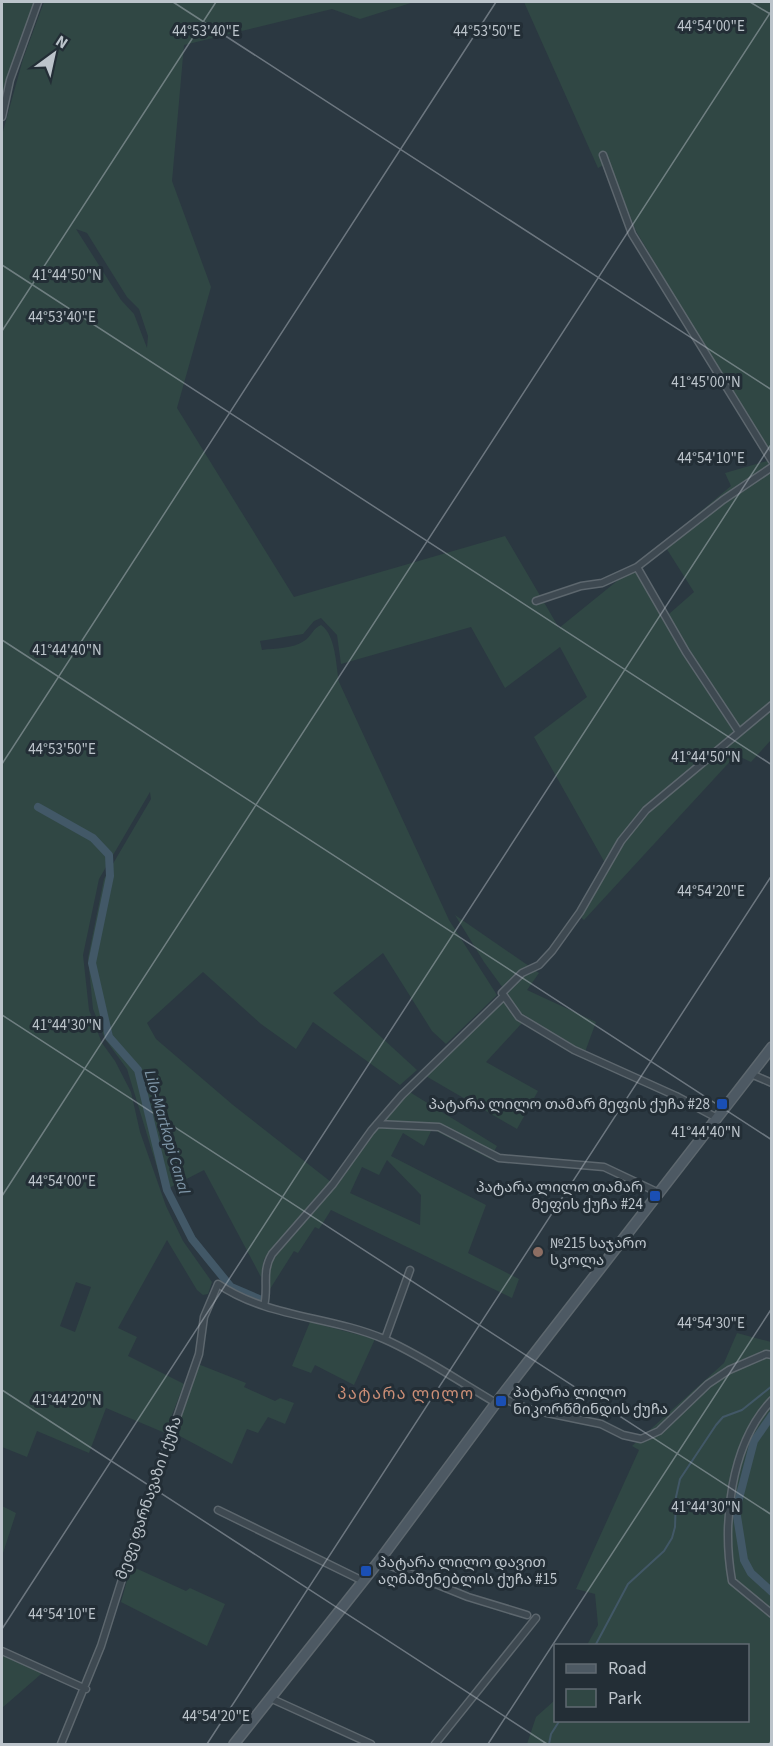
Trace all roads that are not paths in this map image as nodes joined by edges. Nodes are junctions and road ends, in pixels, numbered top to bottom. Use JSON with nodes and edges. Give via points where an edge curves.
{"nodes":[{"id":1,"x":38,"y":2,"type":"edge"},
{"id":2,"x":2,"y":117,"type":"edge"},
{"id":3,"x":603,"y":154,"type":"dead end"},
{"id":4,"x":771,"y":461,"type":"edge"},
{"id":5,"x":771,"y":467,"type":"edge"},
{"id":6,"x":637,"y":567,"type":"junction"},
{"id":7,"x":536,"y":601,"type":"dead end"},
{"id":8,"x":771,"y":705,"type":"edge"},
{"id":9,"x":739,"y":732,"type":"junction"},
{"id":10,"x":503,"y":994,"type":"junction"},
{"id":11,"x":771,"y":1047,"type":"edge"},
{"id":12,"x":751,"y":1074,"type":"junction"},
{"id":13,"x":771,"y":1083,"type":"edge"},
{"id":14,"x":717,"y":1118,"type":"junction"},
{"id":15,"x":377,"y":1124,"type":"junction"},
{"id":16,"x":659,"y":1193,"type":"junction"},
{"id":17,"x":410,"y":1270,"type":"dead end"},
{"id":18,"x":264,"y":1306,"type":"junction"},
{"id":19,"x":385,"y":1339,"type":"junction"},
{"id":20,"x":771,"y":1354,"type":"edge"},
{"id":21,"x":498,"y":1400,"type":"junction"},
{"id":22,"x":771,"y":1400,"type":"edge"},
{"id":23,"x":218,"y":1510,"type":"dead end"},
{"id":24,"x":379,"y":1561,"type":"junction"},
{"id":25,"x":363,"y":1581,"type":"junction"},
{"id":26,"x":771,"y":1614,"type":"edge"},
{"id":27,"x":527,"y":1615,"type":"dead end"},
{"id":28,"x":536,"y":1618,"type":"dead end"},
{"id":29,"x":2,"y":1650,"type":"edge"},
{"id":30,"x":86,"y":1689,"type":"junction"},
{"id":31,"x":270,"y":1698,"type":"junction"},
{"id":32,"x":61,"y":1744,"type":"edge"},
{"id":33,"x":234,"y":1744,"type":"edge"},
{"id":34,"x":371,"y":1744,"type":"edge"},
{"id":35,"x":435,"y":1744,"type":"edge"}],
"edges":[{"from":1,"to":2,"type":"street","via":[[10,80]]},
{"from":3,"to":4,"type":"street","via":[[633,234]]},
{"from":5,"to":6,"type":"street"},
{"from":6,"to":7,"type":"street","via":[[602,583]]},
{"from":6,"to":9,"type":"street","via":[[686,652]]},
{"from":8,"to":9,"type":"street"},
{"from":9,"to":10,"type":"street","via":[[646,810],[631,827],[552,951],[539,965],[522,973]]},
{"from":10,"to":14,"type":"street","via":[[519,1017],[574,1050]]},
{"from":10,"to":15,"type":"street","via":[[423,1072]]},
{"from":11,"to":12,"type":"street"},
{"from":12,"to":13,"type":"street"},
{"from":12,"to":14,"type":"street"},
{"from":14,"to":16,"type":"street"},
{"from":15,"to":16,"type":"street","via":[[439,1127],[499,1158],[604,1167]]},
{"from":15,"to":18,"type":"street","via":[[266,1264],[268,1292]]},
{"from":16,"to":21,"type":"street"},
{"from":17,"to":19,"type":"street"},
{"from":18,"to":19,"type":"street"},
{"from":18,"to":30,"type":"street","name":"მეფე ფარნავაზი I ქუჩა","via":[[218,1284],[204,1317],[199,1354]]},
{"from":19,"to":21,"type":"street"},
{"from":20,"to":21,"type":"street","via":[[729,1370],[708,1384],[659,1431],[641,1439],[602,1424]]},
{"from":21,"to":24,"type":"street"},
{"from":22,"to":26,"type":"street","via":[[749,1430],[738,1462],[728,1519],[727,1552],[732,1581]]},
{"from":23,"to":25,"type":"street"},
{"from":24,"to":25,"type":"street"},
{"from":24,"to":27,"type":"street","via":[[468,1597]]},
{"from":25,"to":31,"type":"street"},
{"from":28,"to":35,"type":"street"},
{"from":29,"to":30,"type":"street"},
{"from":30,"to":32,"type":"street","name":"მეფე ფარნავაზი I ქუჩა"},
{"from":31,"to":33,"type":"street"},
{"from":31,"to":34,"type":"street"}]}
